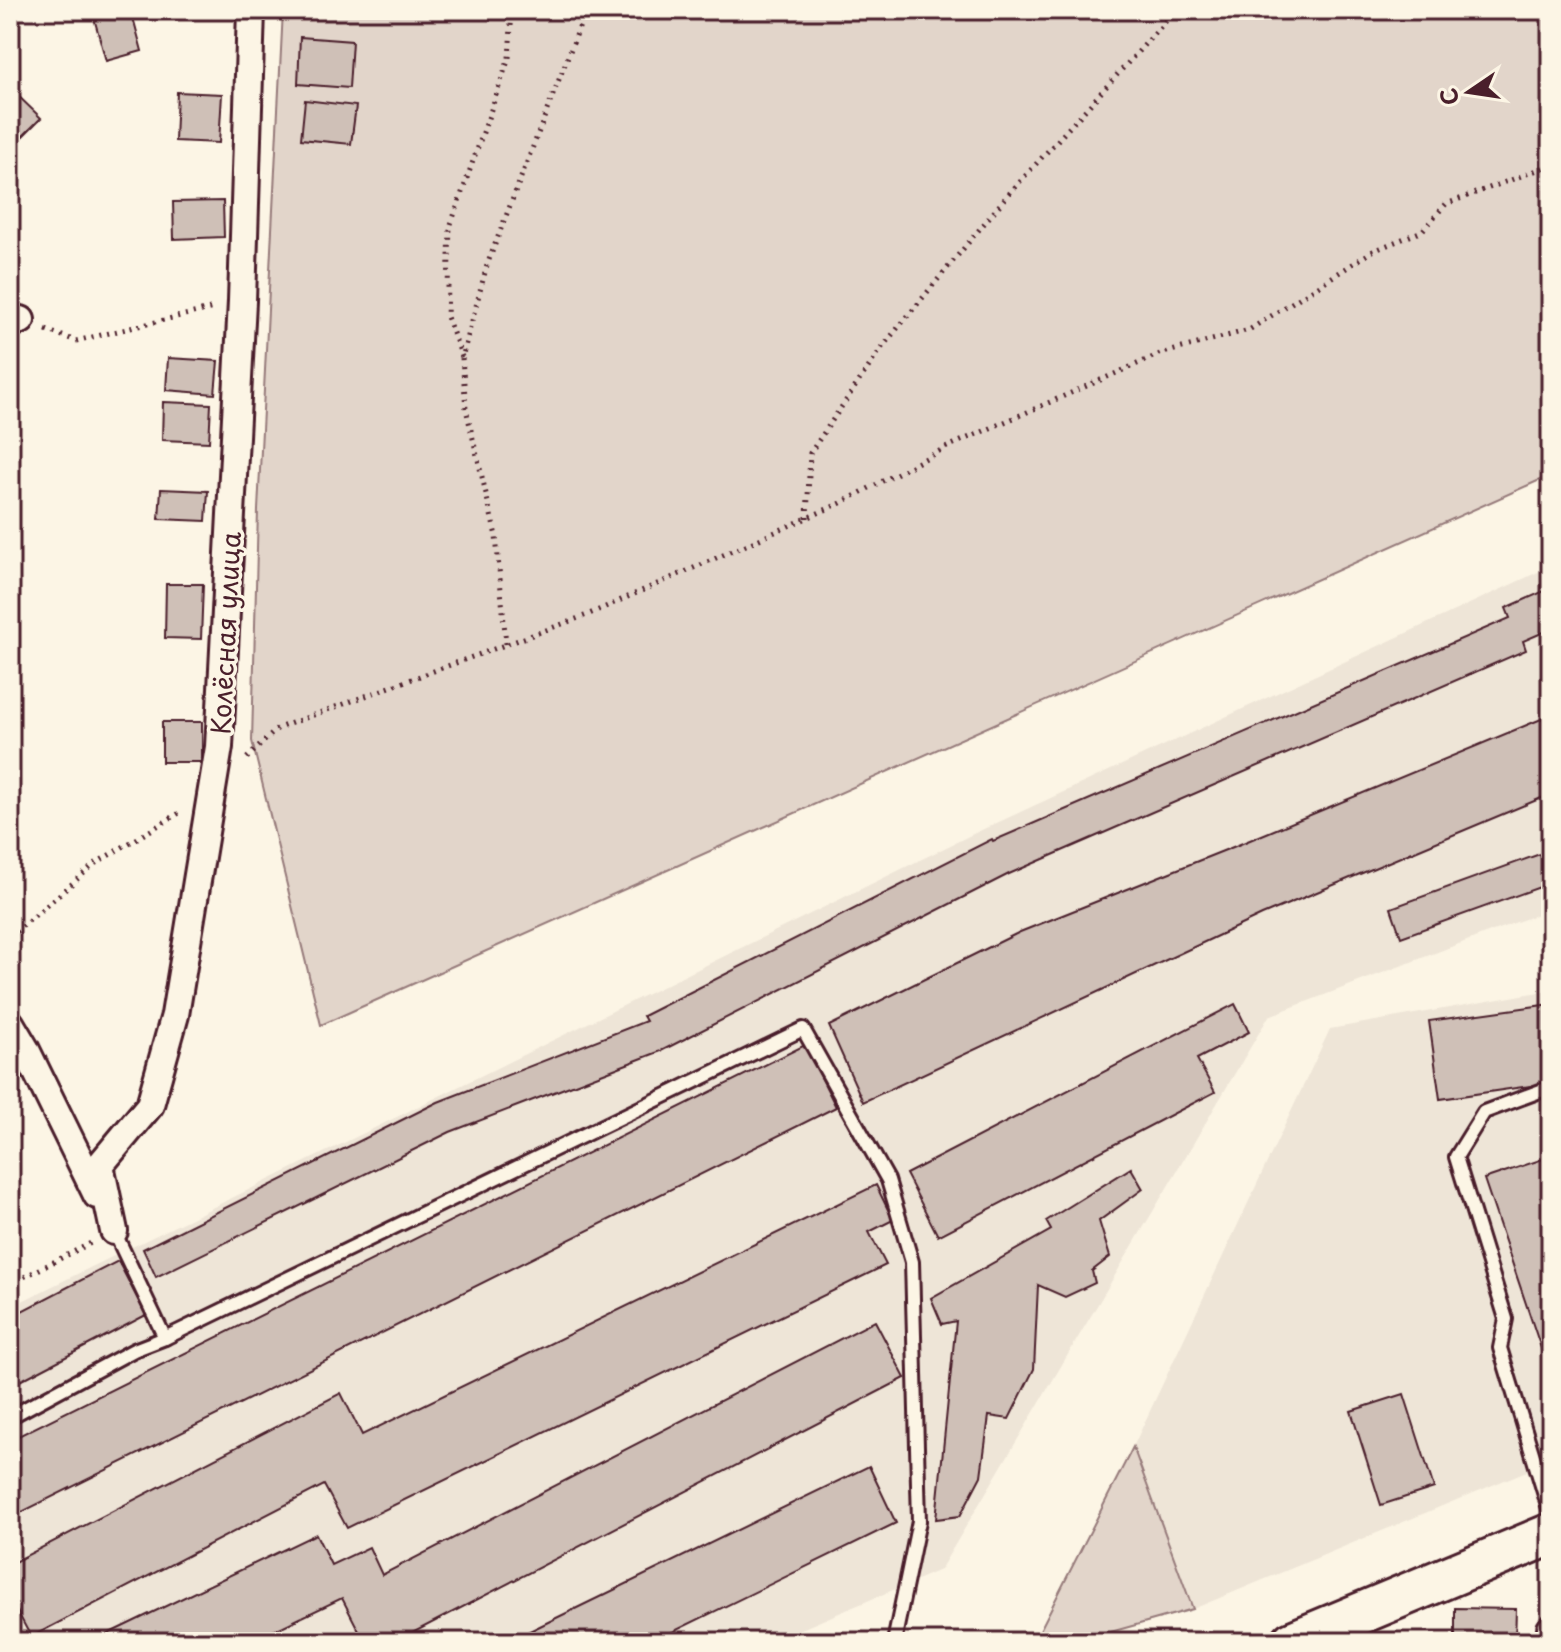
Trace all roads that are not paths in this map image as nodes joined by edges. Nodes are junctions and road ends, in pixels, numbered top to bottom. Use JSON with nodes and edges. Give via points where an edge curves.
{"nodes":[{"id":1,"x":251,"y":10,"type":"edge"},
{"id":2,"x":10,"y":1023,"type":"edge"},
{"id":3,"x":1551,"y":1094,"type":"edge"},
{"id":4,"x":114,"y":1231,"type":"junction"},
{"id":5,"x":165,"y":1338,"type":"junction"},
{"id":6,"x":10,"y":1417,"type":"edge"},
{"id":7,"x":1551,"y":1515,"type":"edge"},
{"id":8,"x":1551,"y":1534,"type":"edge"},
{"id":9,"x":1551,"y":1629,"type":"edge"},
{"id":10,"x":894,"y":1642,"type":"edge"},
{"id":11,"x":1292,"y":1642,"type":"edge"},
{"id":12,"x":1550,"y":1642,"type":"edge"}],
"edges":[{"from":1,"to":4,"type":"street","name":"Колёсная улица","via":[[219,747],[175,1015],[150,1105],[100,1165]]},
{"from":2,"to":4,"type":"street"},
{"from":3,"to":7,"type":"lane","via":[[1543,1090],[1484,1112],[1456,1157],[1506,1319],[1500,1348]]},
{"from":4,"to":5,"type":"lane"},
{"from":5,"to":6,"type":"lane"},
{"from":5,"to":10,"type":"lane","via":[[803,1029],[888,1180],[912,1262],[919,1521]]},
{"from":8,"to":11,"type":"main road"},
{"from":9,"to":12,"type":"street"}]}
